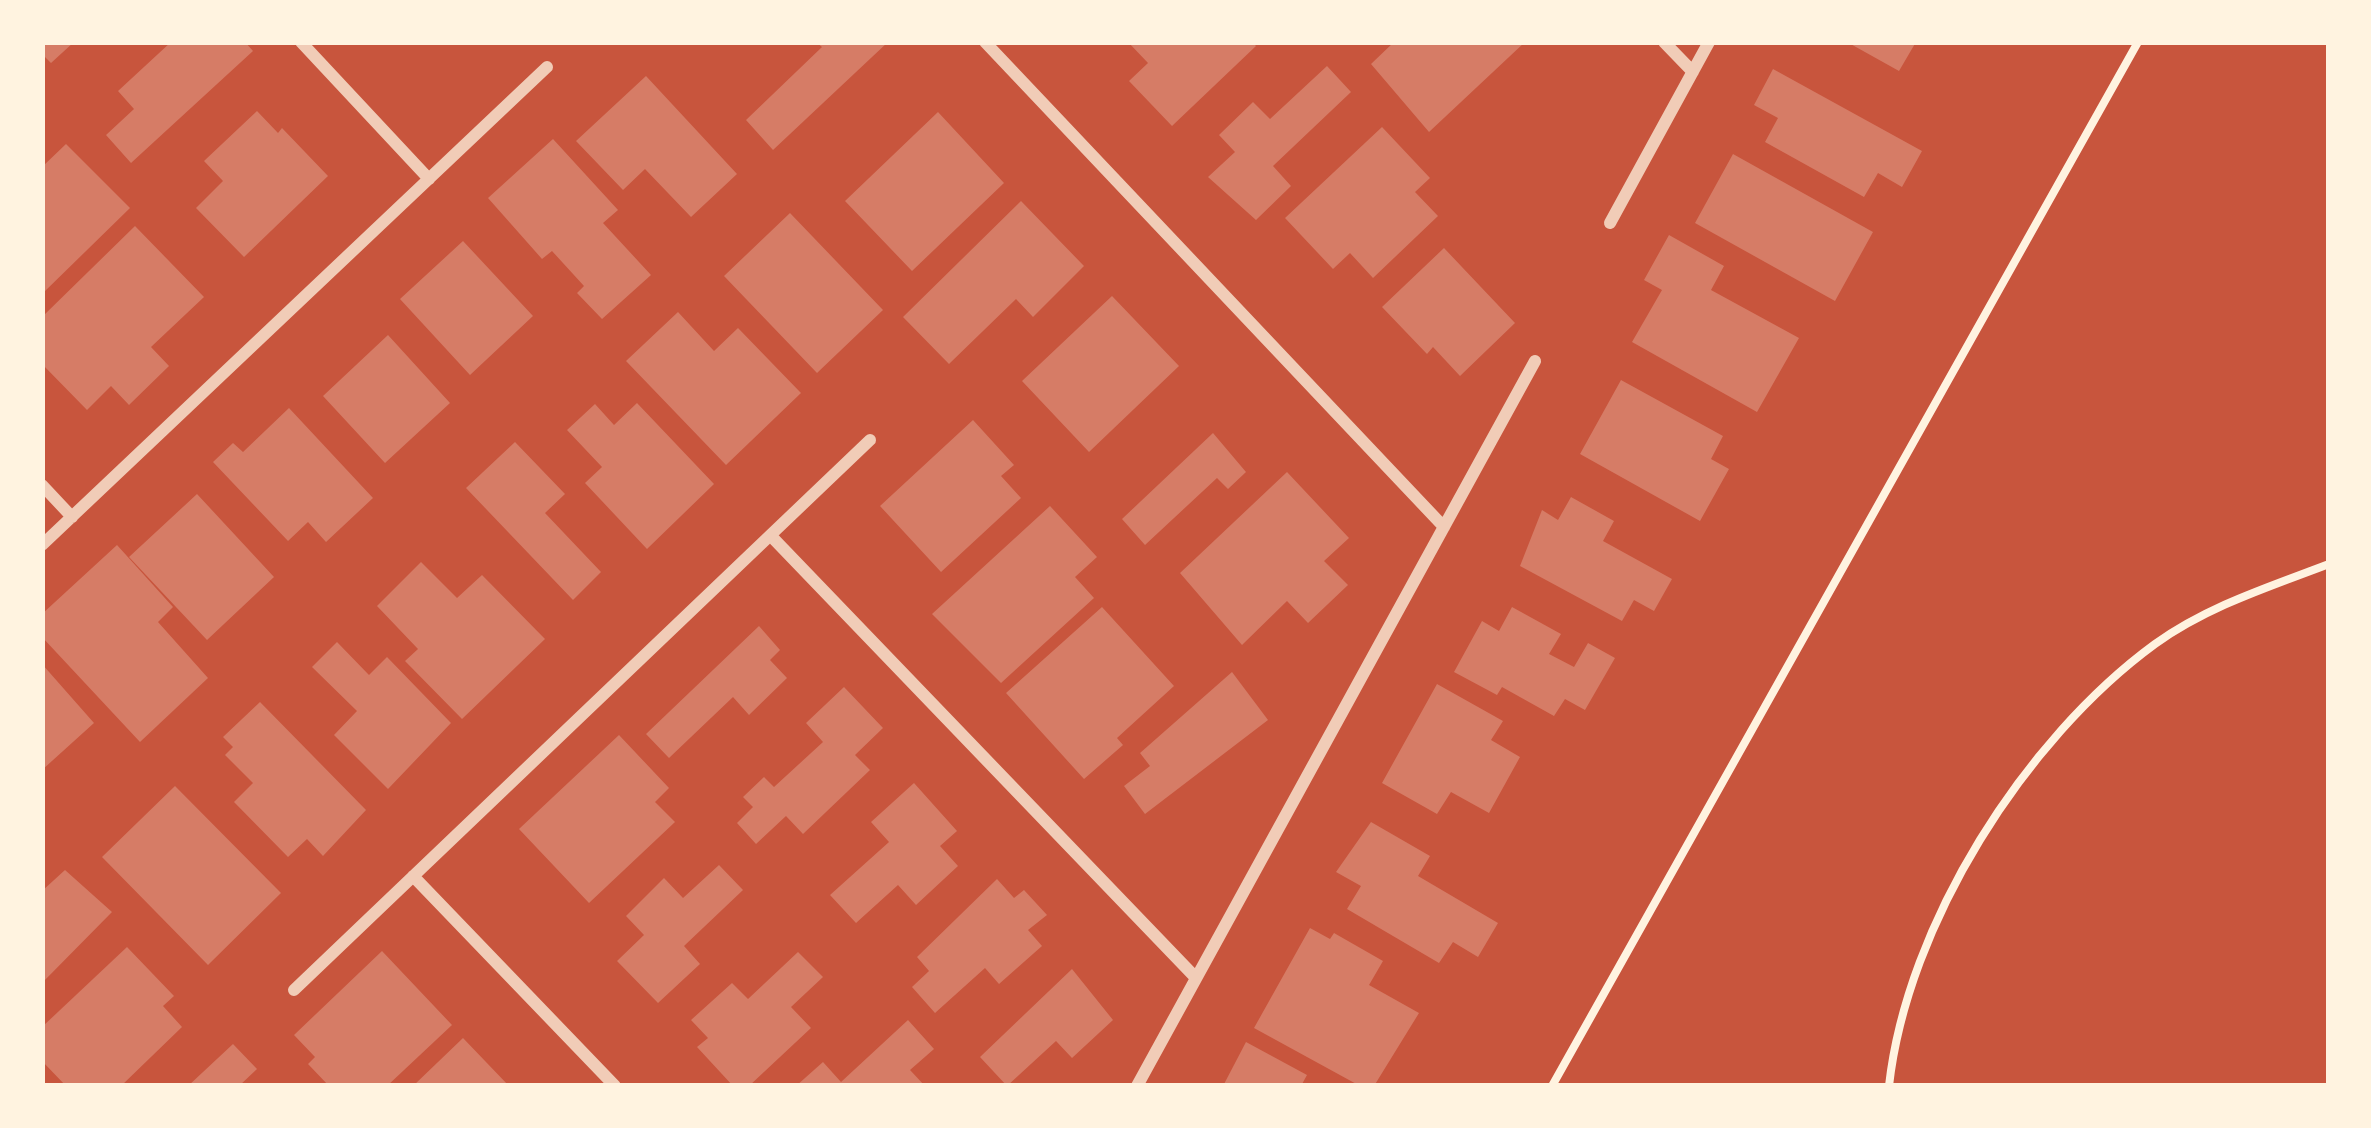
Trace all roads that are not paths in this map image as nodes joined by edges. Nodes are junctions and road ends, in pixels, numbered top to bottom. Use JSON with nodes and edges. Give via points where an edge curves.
{"nodes":[{"id":1,"x":301,"y":42,"type":"edge"},
{"id":2,"x":986,"y":42,"type":"edge"},
{"id":3,"x":1664,"y":42,"type":"edge"},
{"id":4,"x":1709,"y":42,"type":"edge"},
{"id":5,"x":547,"y":67,"type":"dead end"},
{"id":6,"x":1693,"y":72,"type":"junction"},
{"id":7,"x":429,"y":179,"type":"junction"},
{"id":8,"x":1610,"y":223,"type":"dead end"},
{"id":9,"x":1534,"y":361,"type":"dead end"},
{"id":10,"x":870,"y":440,"type":"dead end"},
{"id":11,"x":42,"y":485,"type":"edge"},
{"id":12,"x":72,"y":517,"type":"junction"},
{"id":13,"x":1444,"y":526,"type":"junction"},
{"id":14,"x":771,"y":536,"type":"junction"},
{"id":15,"x":42,"y":545,"type":"edge"},
{"id":16,"x":413,"y":876,"type":"junction"},
{"id":17,"x":1196,"y":978,"type":"junction"},
{"id":18,"x":294,"y":990,"type":"dead end"},
{"id":19,"x":615,"y":1086,"type":"edge"},
{"id":20,"x":1137,"y":1086,"type":"edge"}],
"edges":[{"from":1,"to":7,"type":"street"},
{"from":2,"to":13,"type":"street"},
{"from":3,"to":6,"type":"street"},
{"from":4,"to":6,"type":"street"},
{"from":5,"to":7,"type":"street"},
{"from":6,"to":8,"type":"street"},
{"from":7,"to":12,"type":"street"},
{"from":9,"to":13,"type":"street"},
{"from":10,"to":14,"type":"street"},
{"from":11,"to":12,"type":"street"},
{"from":12,"to":15,"type":"street"},
{"from":13,"to":17,"type":"street"},
{"from":14,"to":16,"type":"street"},
{"from":14,"to":17,"type":"street"},
{"from":16,"to":18,"type":"street"},
{"from":16,"to":19,"type":"street"},
{"from":17,"to":20,"type":"street"}]}
